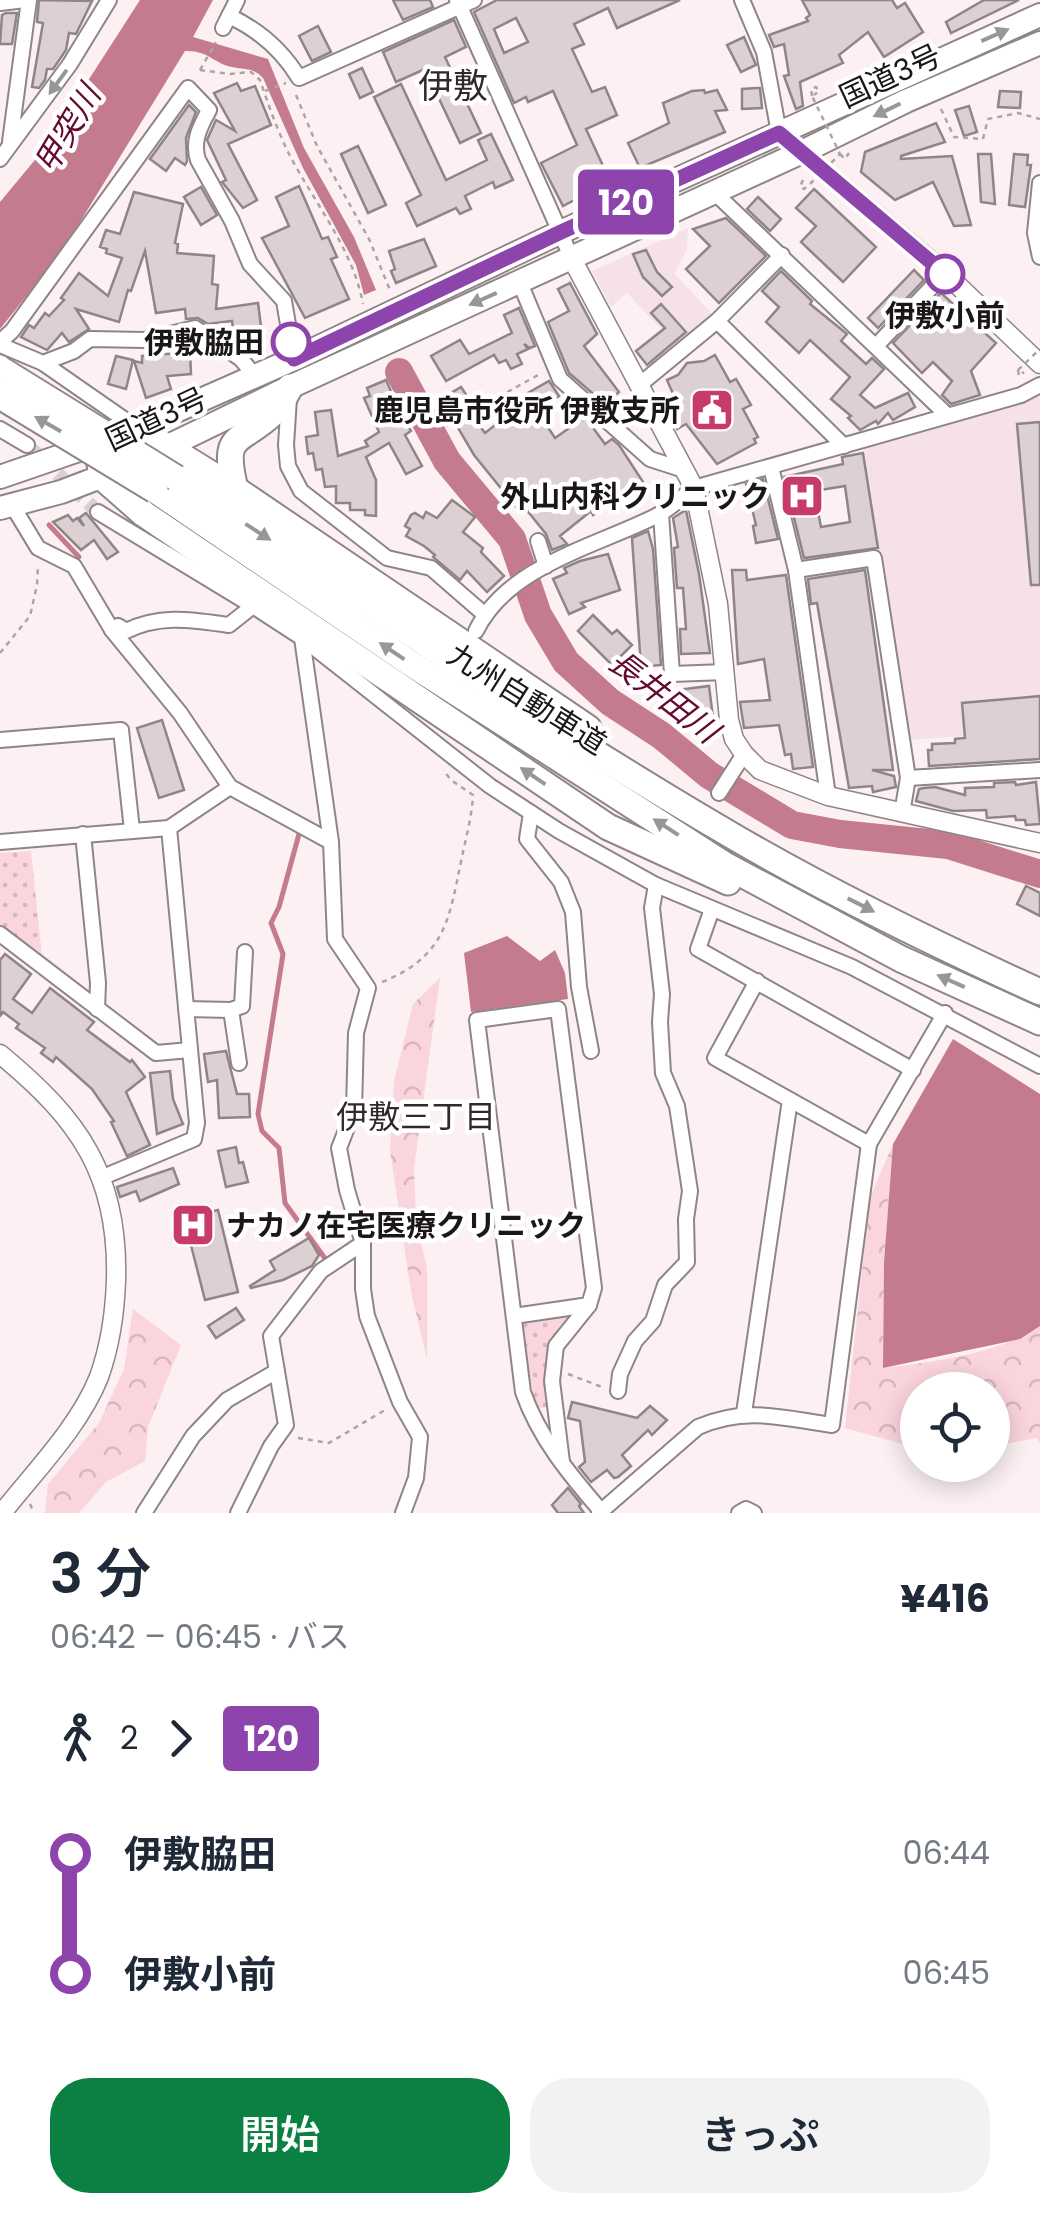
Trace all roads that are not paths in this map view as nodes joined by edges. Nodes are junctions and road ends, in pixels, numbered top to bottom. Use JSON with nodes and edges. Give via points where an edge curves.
{"nodes":[{"id":1,"x":27,"y":0,"type":"edge"},
{"id":2,"x":110,"y":0,"type":"edge"},
{"id":3,"x":237,"y":0,"type":"edge"},
{"id":4,"x":742,"y":0,"type":"edge"},
{"id":5,"x":463,"y":2,"type":"edge"},
{"id":6,"x":0,"y":4,"type":"edge"},
{"id":7,"x":1040,"y":15,"type":"edge"},
{"id":8,"x":1040,"y":43,"type":"edge"},
{"id":9,"x":779,"y":133,"type":"junction"},
{"id":10,"x":802,"y":152,"type":"junction"},
{"id":11,"x":5,"y":154,"type":"edge"},
{"id":12,"x":1040,"y":183,"type":"edge"},
{"id":13,"x":714,"y":192,"type":"junction"},
{"id":14,"x":561,"y":232,"type":"junction"},
{"id":15,"x":782,"y":255,"type":"junction"},
{"id":16,"x":1040,"y":257,"type":"edge"},
{"id":17,"x":572,"y":259,"type":"junction"},
{"id":18,"x":944,"y":273,"type":"junction"},
{"id":19,"x":520,"y":283,"type":"junction"},
{"id":20,"x":718,"y":320,"type":"junction"},
{"id":21,"x":0,"y":343,"type":"edge"},
{"id":22,"x":876,"y":346,"type":"junction"},
{"id":23,"x":294,"y":359,"type":"junction"},
{"id":24,"x":43,"y":364,"type":"junction"},
{"id":25,"x":1032,"y":367,"type":"edge"},
{"id":26,"x":0,"y":369,"type":"edge"},
{"id":27,"x":255,"y":376,"type":"junction"},
{"id":28,"x":1040,"y":385,"type":"edge"},
{"id":29,"x":638,"y":386,"type":"junction"},
{"id":30,"x":290,"y":388,"type":"junction"},
{"id":31,"x":0,"y":396,"type":"edge"},
{"id":32,"x":947,"y":415,"type":"junction"},
{"id":33,"x":0,"y":429,"type":"edge"},
{"id":34,"x":138,"y":429,"type":"junction"},
{"id":35,"x":27,"y":444,"type":"tunnel mouth"},
{"id":36,"x":97,"y":444,"type":"junction"},
{"id":37,"x":844,"y":446,"type":"junction"},
{"id":38,"x":168,"y":447,"type":"junction"},
{"id":39,"x":771,"y":467,"type":"junction"},
{"id":40,"x":682,"y":469,"type":"junction"},
{"id":41,"x":0,"y":477,"type":"edge"},
{"id":42,"x":102,"y":477,"type":"junction"},
{"id":43,"x":166,"y":484,"type":"junction"},
{"id":44,"x":694,"y":488,"type":"junction"},
{"id":45,"x":236,"y":490,"type":"junction"},
{"id":46,"x":6,"y":507,"type":"edge"},
{"id":47,"x":98,"y":512,"type":"tunnel mouth"},
{"id":48,"x":661,"y":514,"type":"junction"},
{"id":49,"x":538,"y":540,"type":"dead end"},
{"id":50,"x":546,"y":566,"type":"junction"},
{"id":51,"x":796,"y":570,"type":"junction"},
{"id":52,"x":253,"y":606,"type":"junction"},
{"id":53,"x":484,"y":614,"type":"junction"},
{"id":54,"x":112,"y":630,"type":"junction"},
{"id":55,"x":476,"y":631,"type":"dead end"},
{"id":56,"x":302,"y":638,"type":"junction"},
{"id":57,"x":726,"y":672,"type":"junction"},
{"id":58,"x":0,"y":740,"type":"edge"},
{"id":59,"x":741,"y":761,"type":"junction"},
{"id":60,"x":1040,"y":770,"type":"edge"},
{"id":61,"x":908,"y":778,"type":"junction"},
{"id":62,"x":230,"y":787,"type":"junction"},
{"id":63,"x":720,"y":792,"type":"dead end"},
{"id":64,"x":828,"y":796,"type":"junction"},
{"id":65,"x":531,"y":813,"type":"junction"},
{"id":66,"x":902,"y":813,"type":"junction"},
{"id":67,"x":168,"y":828,"type":"junction"},
{"id":68,"x":132,"y":830,"type":"junction"},
{"id":69,"x":83,"y":834,"type":"junction"},
{"id":70,"x":0,"y":842,"type":"edge"},
{"id":71,"x":331,"y":842,"type":"junction"},
{"id":72,"x":1040,"y":843,"type":"edge"},
{"id":73,"x":656,"y":885,"type":"junction"},
{"id":74,"x":828,"y":888,"type":"junction"},
{"id":75,"x":712,"y":908,"type":"junction"},
{"id":76,"x":0,"y":934,"type":"edge"},
{"id":77,"x":245,"y":952,"type":"dead end"},
{"id":78,"x":901,"y":959,"type":"junction"},
{"id":79,"x":757,"y":980,"type":"junction"},
{"id":80,"x":1040,"y":992,"type":"edge"},
{"id":81,"x":97,"y":1009,"type":"junction"},
{"id":82,"x":186,"y":1009,"type":"junction"},
{"id":83,"x":231,"y":1010,"type":"junction"},
{"id":84,"x":945,"y":1014,"type":"junction"},
{"id":85,"x":1040,"y":1022,"type":"edge"},
{"id":86,"x":190,"y":1050,"type":"junction"},
{"id":87,"x":591,"y":1051,"type":"dead end"},
{"id":88,"x":0,"y":1054,"type":"edge"},
{"id":89,"x":239,"y":1063,"type":"dead end"},
{"id":90,"x":1040,"y":1066,"type":"edge"},
{"id":91,"x":913,"y":1070,"type":"junction"},
{"id":92,"x":790,"y":1100,"type":"junction"},
{"id":93,"x":869,"y":1144,"type":"junction"},
{"id":94,"x":103,"y":1177,"type":"junction"},
{"id":95,"x":362,"y":1243,"type":"junction"},
{"id":96,"x":589,"y":1305,"type":"junction"},
{"id":97,"x":514,"y":1316,"type":"junction"},
{"id":98,"x":277,"y":1372,"type":"junction"},
{"id":99,"x":618,"y":1391,"type":"road end"},
{"id":100,"x":744,"y":1413,"type":"junction"},
{"id":101,"x":562,"y":1466,"type":"junction"},
{"id":102,"x":600,"y":1512,"type":"edge"},
{"id":103,"x":2,"y":1513,"type":"edge"},
{"id":104,"x":144,"y":1513,"type":"edge"},
{"id":105,"x":238,"y":1513,"type":"edge"},
{"id":106,"x":403,"y":1513,"type":"edge"},
{"id":107,"x":739,"y":1513,"type":"edge"},
{"id":108,"x":754,"y":1513,"type":"edge"}],
"edges":[{"from":1,"to":6,"type":"street"},
{"from":1,"to":11,"type":"street"},
{"from":2,"to":11,"type":"street","one_way":true},
{"from":3,"to":5,"type":"street","via":[[226,22],[244,23],[282,52],[300,78]]},
{"from":4,"to":9,"type":"street","via":[[764,52]]},
{"from":5,"to":14,"type":"street"},
{"from":9,"to":7,"type":"highway","name":"国道3号","one_way":true},
{"from":8,"to":10,"type":"highway","name":"国道3号","one_way":true},
{"from":9,"to":10,"type":"street"},
{"from":9,"to":14,"type":"highway","name":"国道3号"},
{"from":10,"to":13,"type":"highway","name":"国道3号"},
{"from":10,"to":18,"type":"street"},
{"from":12,"to":16,"type":"street"},
{"from":13,"to":15,"type":"street"},
{"from":13,"to":17,"type":"highway","name":"国道3号"},
{"from":14,"to":17,"type":"street"},
{"from":14,"to":23,"type":"highway","name":"国道3号"},
{"from":15,"to":20,"type":"street"},
{"from":15,"to":22,"type":"street"},
{"from":17,"to":19,"type":"highway","name":"国道3号"},
{"from":17,"to":29,"type":"street"},
{"from":18,"to":22,"type":"street"},
{"from":18,"to":25,"type":"street"},
{"from":19,"to":30,"type":"highway","name":"国道3号","one_way":true},
{"from":19,"to":40,"type":"street","via":[[560,379],[650,459]]},
{"from":20,"to":29,"type":"street"},
{"from":20,"to":37,"type":"street"},
{"from":21,"to":23,"type":"street","via":[[188,88],[209,110],[198,130],[198,160],[250,264],[284,301]]},
{"from":21,"to":24,"type":"street"},
{"from":22,"to":32,"type":"street"},
{"from":23,"to":27,"type":"highway","name":"国道3号"},
{"from":24,"to":27,"type":"street","via":[[90,338],[145,340],[195,328]]},
{"from":24,"to":34,"type":"street"},
{"from":26,"to":43,"type":"highway","name":"九州自動車道","bridge":true},
{"from":27,"to":34,"type":"highway","name":"国道3号"},
{"from":28,"to":32,"type":"street"},
{"from":29,"to":40,"type":"street"},
{"from":30,"to":38,"type":"highway","name":"国道3号"},
{"from":30,"to":45,"type":"highway","via":[[271,416],[239,436],[230,458]]},
{"from":30,"to":53,"type":"street","via":[[288,466],[302,491],[387,558],[431,568]]},
{"from":43,"to":31,"type":"highway","name":"九州自動車道","one_way":true,"bridge":true},
{"from":32,"to":37,"type":"street"},
{"from":33,"to":35,"type":"street"},
{"from":34,"to":36,"type":"highway","name":"国道3号"},
{"from":34,"to":38,"type":"highway"},
{"from":36,"to":41,"type":"highway","name":"国道3号"},
{"from":36,"to":42,"type":"highway"},
{"from":37,"to":39,"type":"street"},
{"from":38,"to":42,"type":"highway","name":"国道3号"},
{"from":38,"to":45,"type":"highway"},
{"from":39,"to":44,"type":"street"},
{"from":39,"to":51,"type":"street"},
{"from":40,"to":44,"type":"street"},
{"from":42,"to":46,"type":"highway","name":"国道3号"},
{"from":78,"to":42,"type":"highway","one_way":true,"via":[[608,827],[144,514]]},
{"from":43,"to":74,"type":"highway","name":"九州自動車道","one_way":true,"via":[[738,840]]},
{"from":78,"to":43,"type":"highway","name":"九州自動車道","one_way":true,"via":[[725,866],[407,662]]},
{"from":44,"to":48,"type":"street"},
{"from":44,"to":57,"type":"street"},
{"from":45,"to":74,"type":"highway"},
{"from":46,"to":54,"type":"street","via":[[38,548],[74,566]]},
{"from":47,"to":52,"type":"street"},
{"from":48,"to":50,"type":"street"},
{"from":48,"to":57,"type":"street","via":[[672,674]]},
{"from":49,"to":50,"type":"street"},
{"from":50,"to":53,"type":"street"},
{"from":51,"to":61,"type":"street","via":[[874,558]]},
{"from":51,"to":64,"type":"street"},
{"from":52,"to":54,"type":"street","via":[[229,625],[174,618]]},
{"from":52,"to":56,"type":"street"},
{"from":53,"to":55,"type":"street"},
{"from":54,"to":62,"type":"street"},
{"from":56,"to":65,"type":"street"},
{"from":56,"to":71,"type":"street"},
{"from":57,"to":59,"type":"street","via":[[729,720]]},
{"from":58,"to":68,"type":"street","via":[[120,730]]},
{"from":59,"to":63,"type":"street"},
{"from":59,"to":64,"type":"street"},
{"from":60,"to":61,"type":"street"},
{"from":61,"to":66,"type":"street"},
{"from":62,"to":67,"type":"street"},
{"from":62,"to":71,"type":"street"},
{"from":64,"to":66,"type":"street"},
{"from":65,"to":73,"type":"street"},
{"from":65,"to":87,"type":"street","via":[[527,839],[573,912]]},
{"from":66,"to":72,"type":"street"},
{"from":67,"to":68,"type":"street"},
{"from":67,"to":82,"type":"street"},
{"from":68,"to":69,"type":"street"},
{"from":69,"to":70,"type":"street"},
{"from":69,"to":81,"type":"street"},
{"from":71,"to":95,"type":"street","via":[[335,939],[368,988],[356,1033],[354,1110],[339,1148]]},
{"from":73,"to":75,"type":"street"},
{"from":73,"to":99,"type":"street","via":[[662,1073],[677,1106],[690,1191],[686,1262],[665,1284],[653,1321],[635,1340]]},
{"from":74,"to":80,"type":"highway","name":"九州自動車道","one_way":true},
{"from":75,"to":79,"type":"street","via":[[698,949]]},
{"from":75,"to":84,"type":"street"},
{"from":76,"to":81,"type":"street"},
{"from":77,"to":83,"type":"street","via":[[242,1006]]},
{"from":85,"to":78,"type":"highway","name":"九州自動車道","one_way":true},
{"from":79,"to":91,"type":"street"},
{"from":79,"to":92,"type":"street","via":[[714,1058]]},
{"from":81,"to":86,"type":"street","via":[[156,1053]]},
{"from":82,"to":83,"type":"street"},
{"from":82,"to":86,"type":"street"},
{"from":83,"to":89,"type":"street"},
{"from":84,"to":90,"type":"street"},
{"from":84,"to":91,"type":"street"},
{"from":86,"to":94,"type":"street","via":[[194,1139]]},
{"from":88,"to":94,"type":"street","via":[[60,1108]]},
{"from":91,"to":93,"type":"street"},
{"from":92,"to":93,"type":"street"},
{"from":92,"to":100,"type":"street"},
{"from":93,"to":100,"type":"street","via":[[832,1425]]},
{"from":94,"to":103,"type":"street","via":[[117,1239],[115,1313],[98,1378]]},
{"from":95,"to":98,"type":"street","via":[[322,1271],[270,1336]]},
{"from":95,"to":106,"type":"street","via":[[367,1316],[420,1438]]},
{"from":96,"to":97,"type":"street"},
{"from":96,"to":97,"type":"street","via":[[594,1288],[558,1010],[477,1020]]},
{"from":96,"to":101,"type":"street","via":[[556,1346],[552,1381]]},
{"from":97,"to":101,"type":"street","via":[[531,1417]]},
{"from":98,"to":104,"type":"street","via":[[227,1400],[192,1436]]},
{"from":98,"to":105,"type":"street","via":[[286,1426]]},
{"from":100,"to":102,"type":"street","via":[[698,1427]]},
{"from":101,"to":102,"type":"street"},
{"from":107,"to":108,"type":"street"}]}
